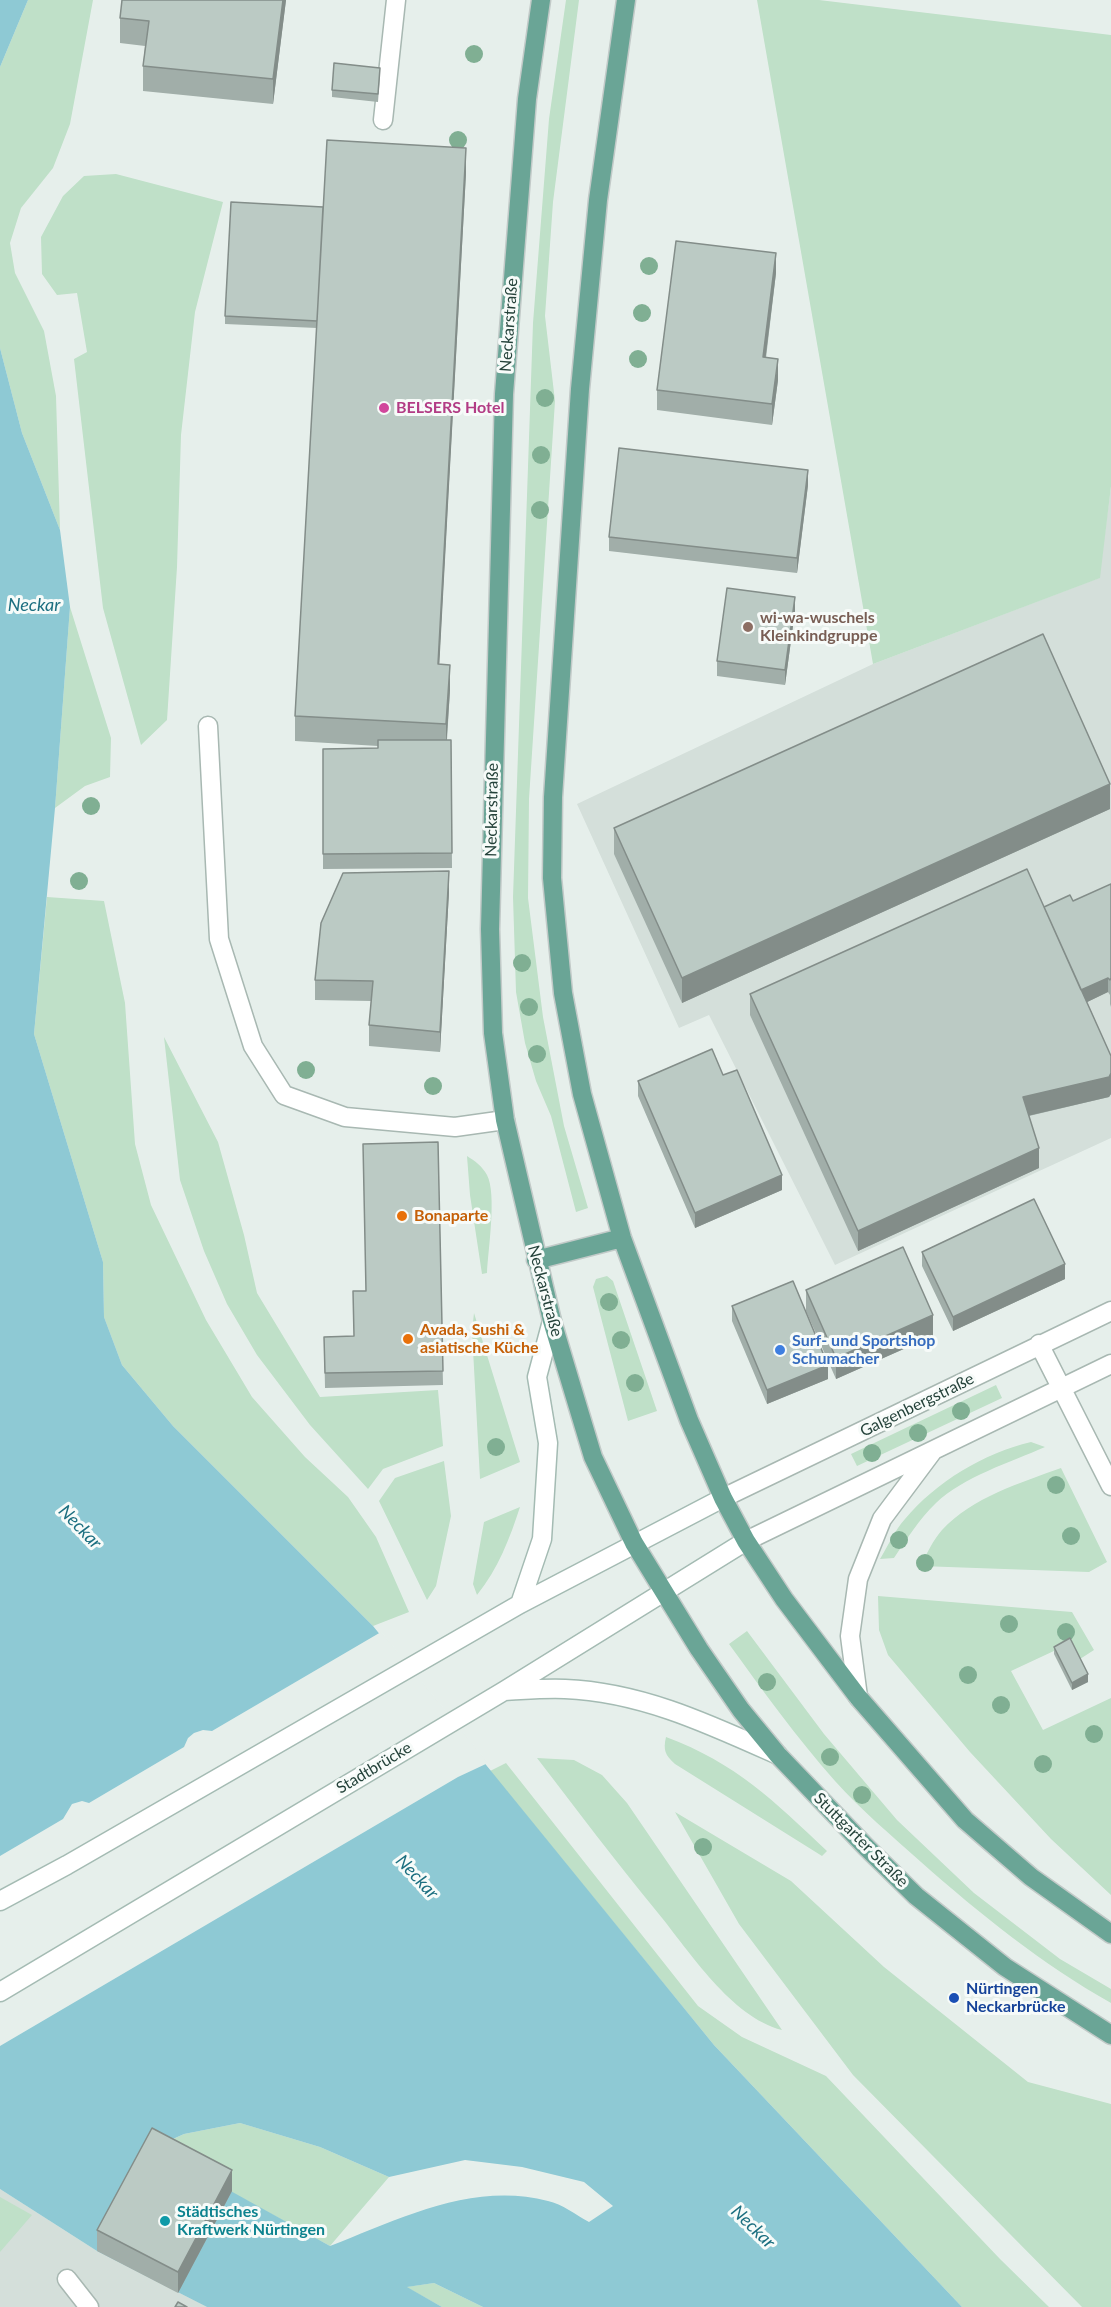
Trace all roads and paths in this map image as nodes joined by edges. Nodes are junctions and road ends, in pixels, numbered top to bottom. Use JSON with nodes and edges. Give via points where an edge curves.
{"nodes":[{"id":1,"x":396,"y":0,"type":"edge"},
{"id":2,"x":541,"y":0,"type":"edge"},
{"id":3,"x":626,"y":0,"type":"edge"},
{"id":4,"x":383,"y":120,"type":"dead end"},
{"id":5,"x":208,"y":726,"type":"dead end"},
{"id":6,"x":505,"y":1120,"type":"junction"},
{"id":7,"x":622,"y":1238,"type":"junction"},
{"id":8,"x":536,"y":1260,"type":"junction"},
{"id":9,"x":1111,"y":1311,"type":"edge"},
{"id":10,"x":552,"y":1321,"type":"junction"},
{"id":11,"x":1040,"y":1344,"type":"junction"},
{"id":12,"x":1111,"y":1364,"type":"edge"},
{"id":13,"x":1061,"y":1389,"type":"junction"},
{"id":14,"x":934,"y":1450,"type":"junction"},
{"id":15,"x":1111,"y":1486,"type":"edge"},
{"id":16,"x":723,"y":1498,"type":"junction"},
{"id":17,"x":746,"y":1541,"type":"junction"},
{"id":18,"x":634,"y":1542,"type":"junction"},
{"id":19,"x":664,"y":1593,"type":"junction"},
{"id":20,"x":520,"y":1604,"type":"junction"},
{"id":21,"x":504,"y":1691,"type":"junction"},
{"id":22,"x":858,"y":1697,"type":"junction"},
{"id":23,"x":778,"y":1755,"type":"junction"},
{"id":24,"x":0,"y":1901,"type":"edge"},
{"id":25,"x":1111,"y":1934,"type":"edge"},
{"id":26,"x":0,"y":1992,"type":"edge"},
{"id":27,"x":1111,"y":2035,"type":"edge"},
{"id":28,"x":67,"y":2279,"type":"dead end"},
{"id":29,"x":89,"y":2307,"type":"edge"}],
"edges":[{"from":1,"to":4,"type":"street"},
{"from":2,"to":6,"type":"main road","name":"Neckarstraße","via":[[526,111],[504,418],[490,929],[493,1033]]},
{"from":3,"to":7,"type":"main road","via":[[598,200],[579,389],[552,808],[552,878],[563,993],[582,1094]]},
{"from":5,"to":6,"type":"street","via":[[219,939],[253,1046],[284,1095],[345,1117],[455,1127]]},
{"from":6,"to":8,"type":"main road","name":"Neckarstraße"},
{"from":7,"to":8,"type":"main road"},
{"from":7,"to":16,"type":"main road","via":[[689,1420]]},
{"from":8,"to":10,"type":"main road","name":"Neckarstraße"},
{"from":9,"to":11,"type":"street","name":"Galgenbergstraße"},
{"from":10,"to":18,"type":"main road","name":"Neckarstraße","via":[[593,1457]]},
{"from":10,"to":20,"type":"street","via":[[537,1377],[548,1443],[542,1539]]},
{"from":11,"to":13,"type":"street"},
{"from":11,"to":16,"type":"street","name":"Galgenbergstraße"},
{"from":12,"to":13,"type":"street"},
{"from":13,"to":14,"type":"street"},
{"from":13,"to":15,"type":"street"},
{"from":14,"to":17,"type":"street"},
{"from":14,"to":22,"type":"street","via":[[882,1520],[858,1579],[850,1636]]},
{"from":16,"to":17,"type":"main road"},
{"from":16,"to":18,"type":"street"},
{"from":17,"to":19,"type":"street","name":"Stadtbrücke"},
{"from":17,"to":22,"type":"main road"},
{"from":18,"to":19,"type":"main road","name":"Neckarstraße"},
{"from":18,"to":20,"type":"street"},
{"from":19,"to":21,"type":"street","name":"Stadtbrücke"},
{"from":19,"to":23,"type":"main road","name":"Stuttgarter Straße","via":[[741,1710]]},
{"from":20,"to":24,"type":"street"},
{"from":21,"to":23,"type":"street","via":[[565,1689],[646,1701]]},
{"from":21,"to":26,"type":"street","name":"Stadtbrücke"},
{"from":22,"to":25,"type":"main road","via":[[965,1820],[1031,1877]]},
{"from":23,"to":27,"type":"main road","name":"Stuttgarter Straße","via":[[916,1896],[1005,1967]]},
{"from":28,"to":29,"type":"street"}]}
